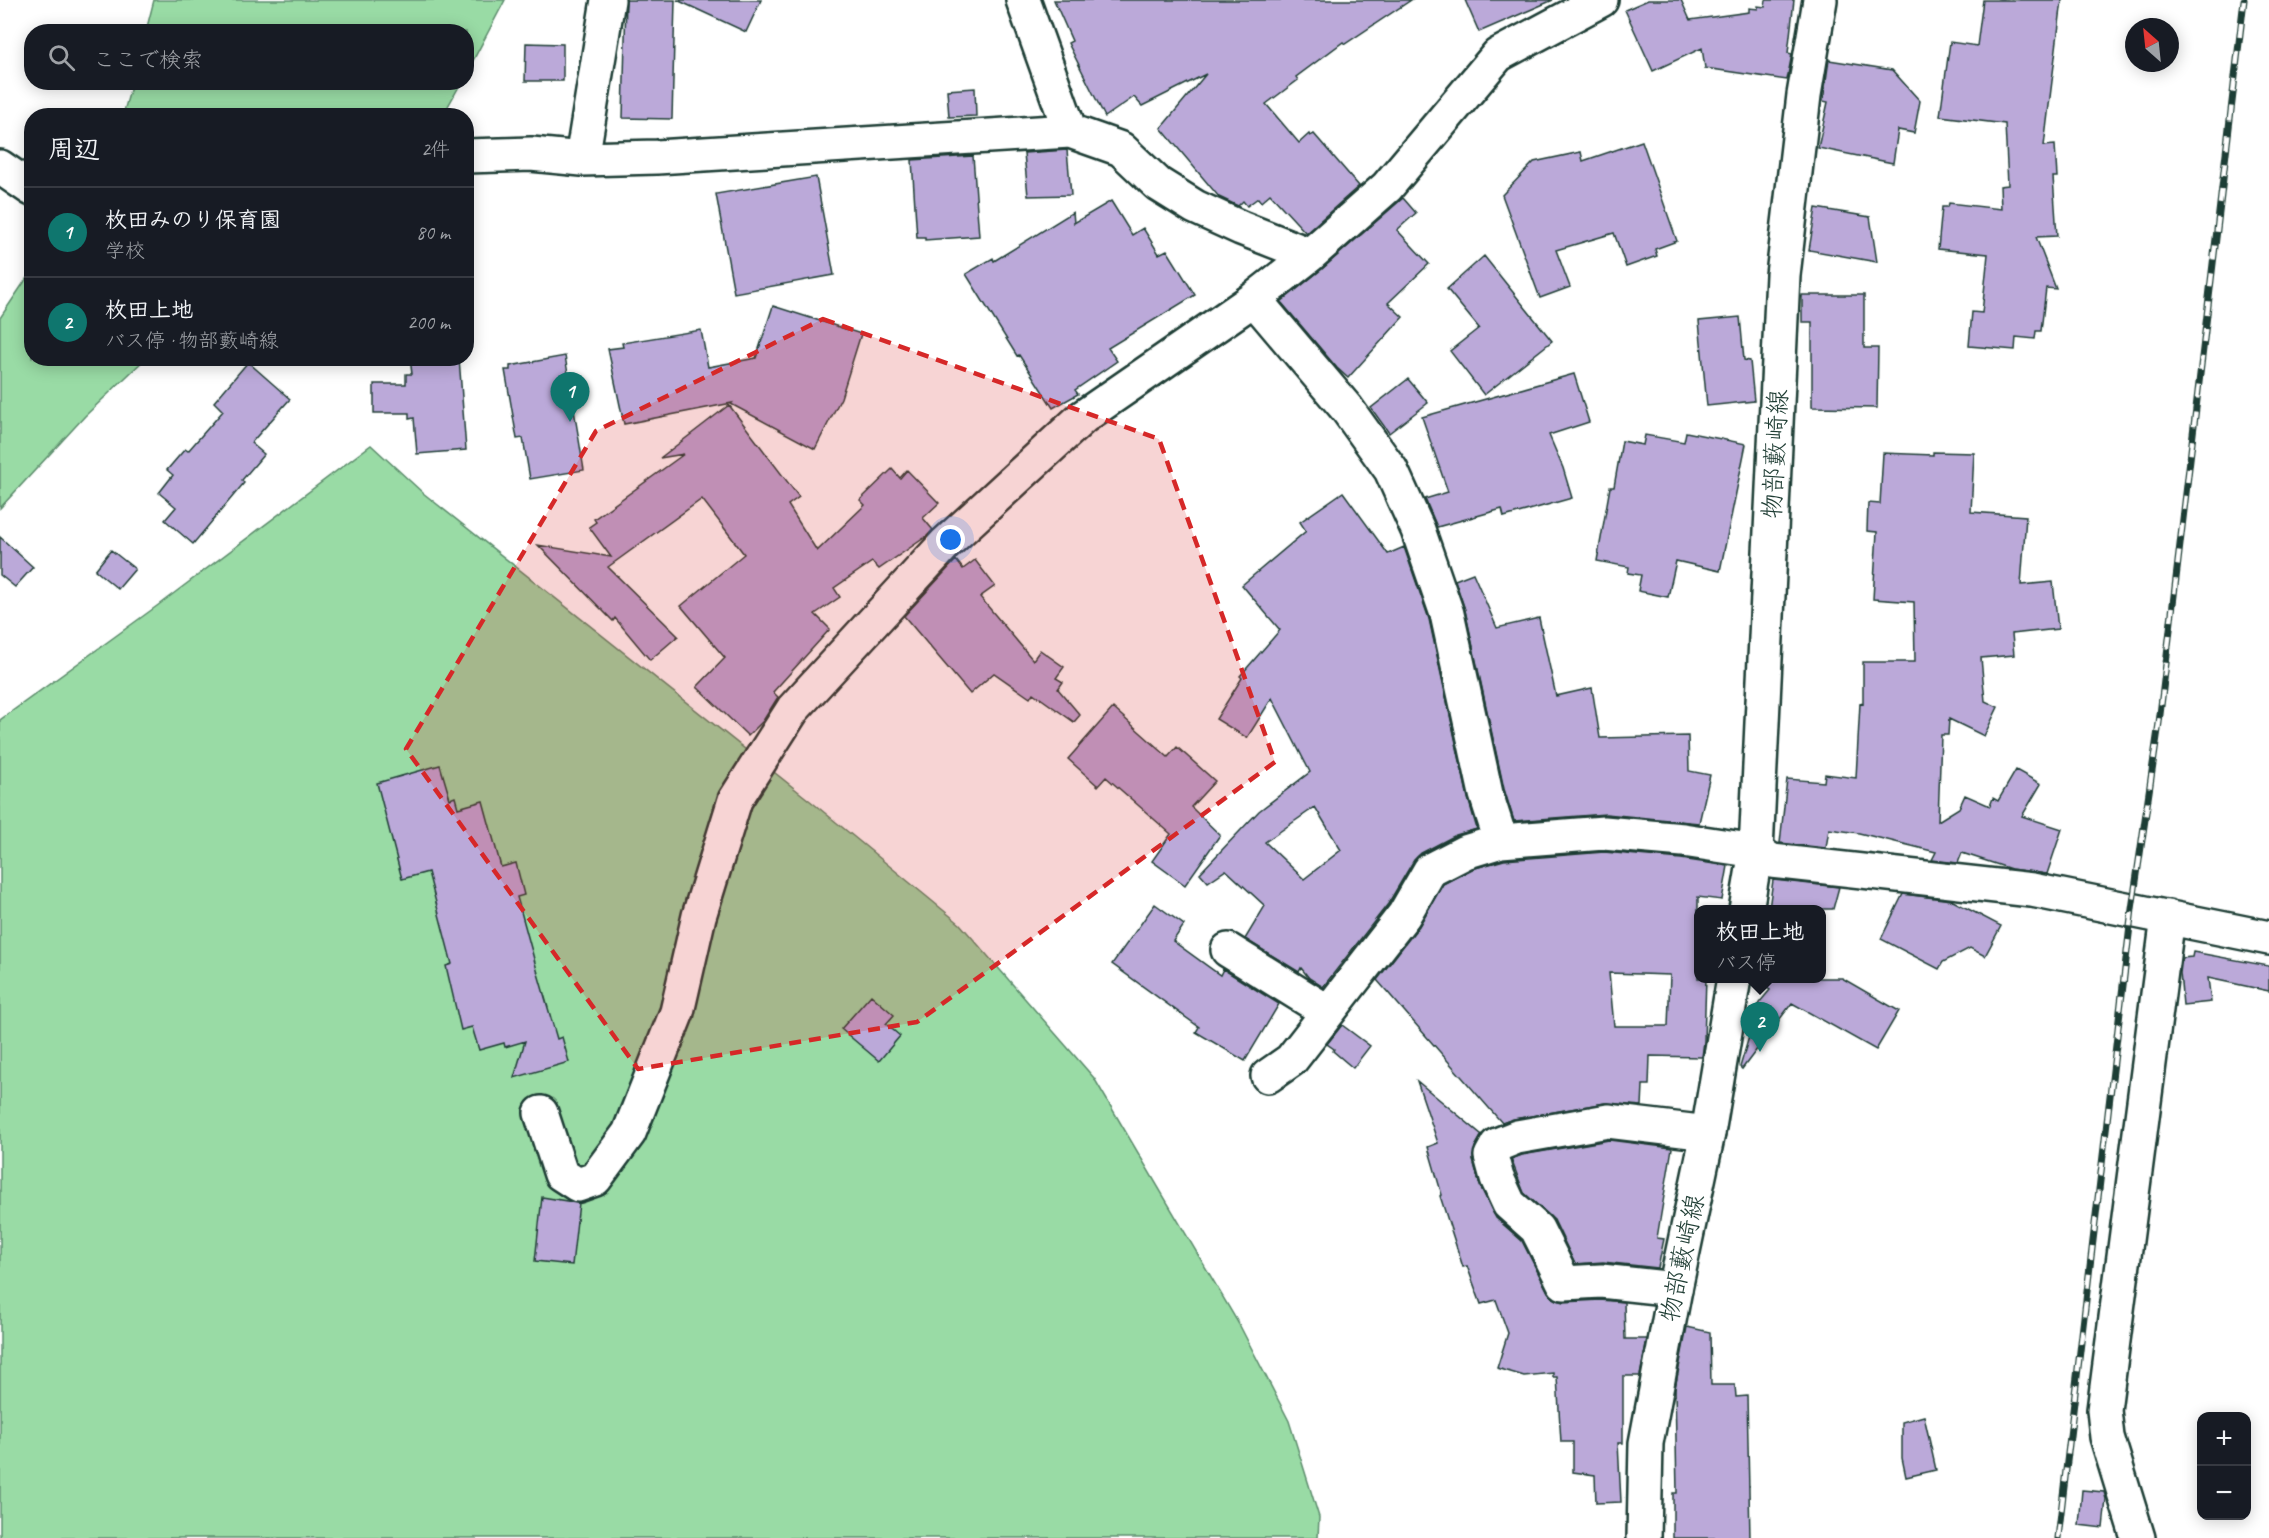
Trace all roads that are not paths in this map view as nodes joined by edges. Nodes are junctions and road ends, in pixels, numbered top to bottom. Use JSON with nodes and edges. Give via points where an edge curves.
{"nodes":[{"id":1,"x":608,"y":0,"type":"edge"},
{"id":2,"x":1023,"y":0,"type":"edge"},
{"id":3,"x":1601,"y":0,"type":"edge"},
{"id":4,"x":1820,"y":0,"type":"edge"},
{"id":5,"x":1070,"y":131,"type":"junction"},
{"id":6,"x":474,"y":156,"type":"edge"},
{"id":7,"x":582,"y":159,"type":"junction"},
{"id":8,"x":0,"y":167,"type":"edge"},
{"id":9,"x":24,"y":184,"type":"edge"},
{"id":10,"x":1310,"y":255,"type":"junction"},
{"id":11,"x":1254,"y":299,"type":"junction"},
{"id":12,"x":1501,"y":840,"type":"junction"},
{"id":13,"x":1756,"y":851,"type":"junction"},
{"id":14,"x":1747,"y":905,"type":"edge"},
{"id":15,"x":2168,"y":917,"type":"junction"},
{"id":16,"x":2269,"y":938,"type":"edge"},
{"id":17,"x":1228,"y":950,"type":"dead end"},
{"id":18,"x":1733,"y":983,"type":"edge"},
{"id":19,"x":1328,"y":1012,"type":"junction"},
{"id":20,"x":1268,"y":1076,"type":"dead end"},
{"id":21,"x":541,"y":1113,"type":"dead end"},
{"id":22,"x":1708,"y":1133,"type":"junction"},
{"id":23,"x":1675,"y":1289,"type":"junction"},
{"id":24,"x":1644,"y":1538,"type":"edge"},
{"id":25,"x":2138,"y":1538,"type":"edge"}],
"edges":[{"from":1,"to":7,"type":"street"},
{"from":2,"to":5,"type":"street"},
{"from":3,"to":10,"type":"street","via":[[1498,55],[1387,187]]},
{"from":4,"to":13,"type":"street","name":"物部藪崎線","via":[[1804,95],[1783,274]]},
{"from":5,"to":7,"type":"street"},
{"from":5,"to":10,"type":"street","via":[[1121,149],[1158,184],[1195,207]]},
{"from":6,"to":7,"type":"street","via":[[531,153]]},
{"from":8,"to":9,"type":"street"},
{"from":10,"to":11,"type":"street"},
{"from":11,"to":12,"type":"street","via":[[1347,409],[1391,470],[1418,530],[1447,614],[1486,794]]},
{"from":11,"to":21,"type":"street","via":[[1083,417],[945,544],[793,709],[735,800],[699,916],[677,1012],[629,1133],[595,1179],[578,1185],[561,1174]]},
{"from":12,"to":13,"type":"street","via":[[1604,833]]},
{"from":12,"to":19,"type":"street","via":[[1430,870],[1404,915]]},
{"from":13,"to":14,"type":"street","name":"物部藪崎線"},
{"from":13,"to":15,"type":"street","via":[[1772,861],[2032,890]]},
{"from":15,"to":16,"type":"street"},
{"from":15,"to":25,"type":"street","via":[[2104,1410],[2107,1437]]},
{"from":17,"to":19,"type":"street"},
{"from":18,"to":22,"type":"street","name":"物部藪崎線"},
{"from":19,"to":20,"type":"street","via":[[1291,1060]]},
{"from":22,"to":23,"type":"street","name":"物部藪崎線"},
{"from":22,"to":23,"type":"street","via":[[1608,1121],[1517,1137],[1497,1145],[1491,1156],[1509,1204],[1537,1229],[1564,1283],[1601,1281]]},
{"from":23,"to":24,"type":"street","name":"物部藪崎線","via":[[1646,1443]]}]}
